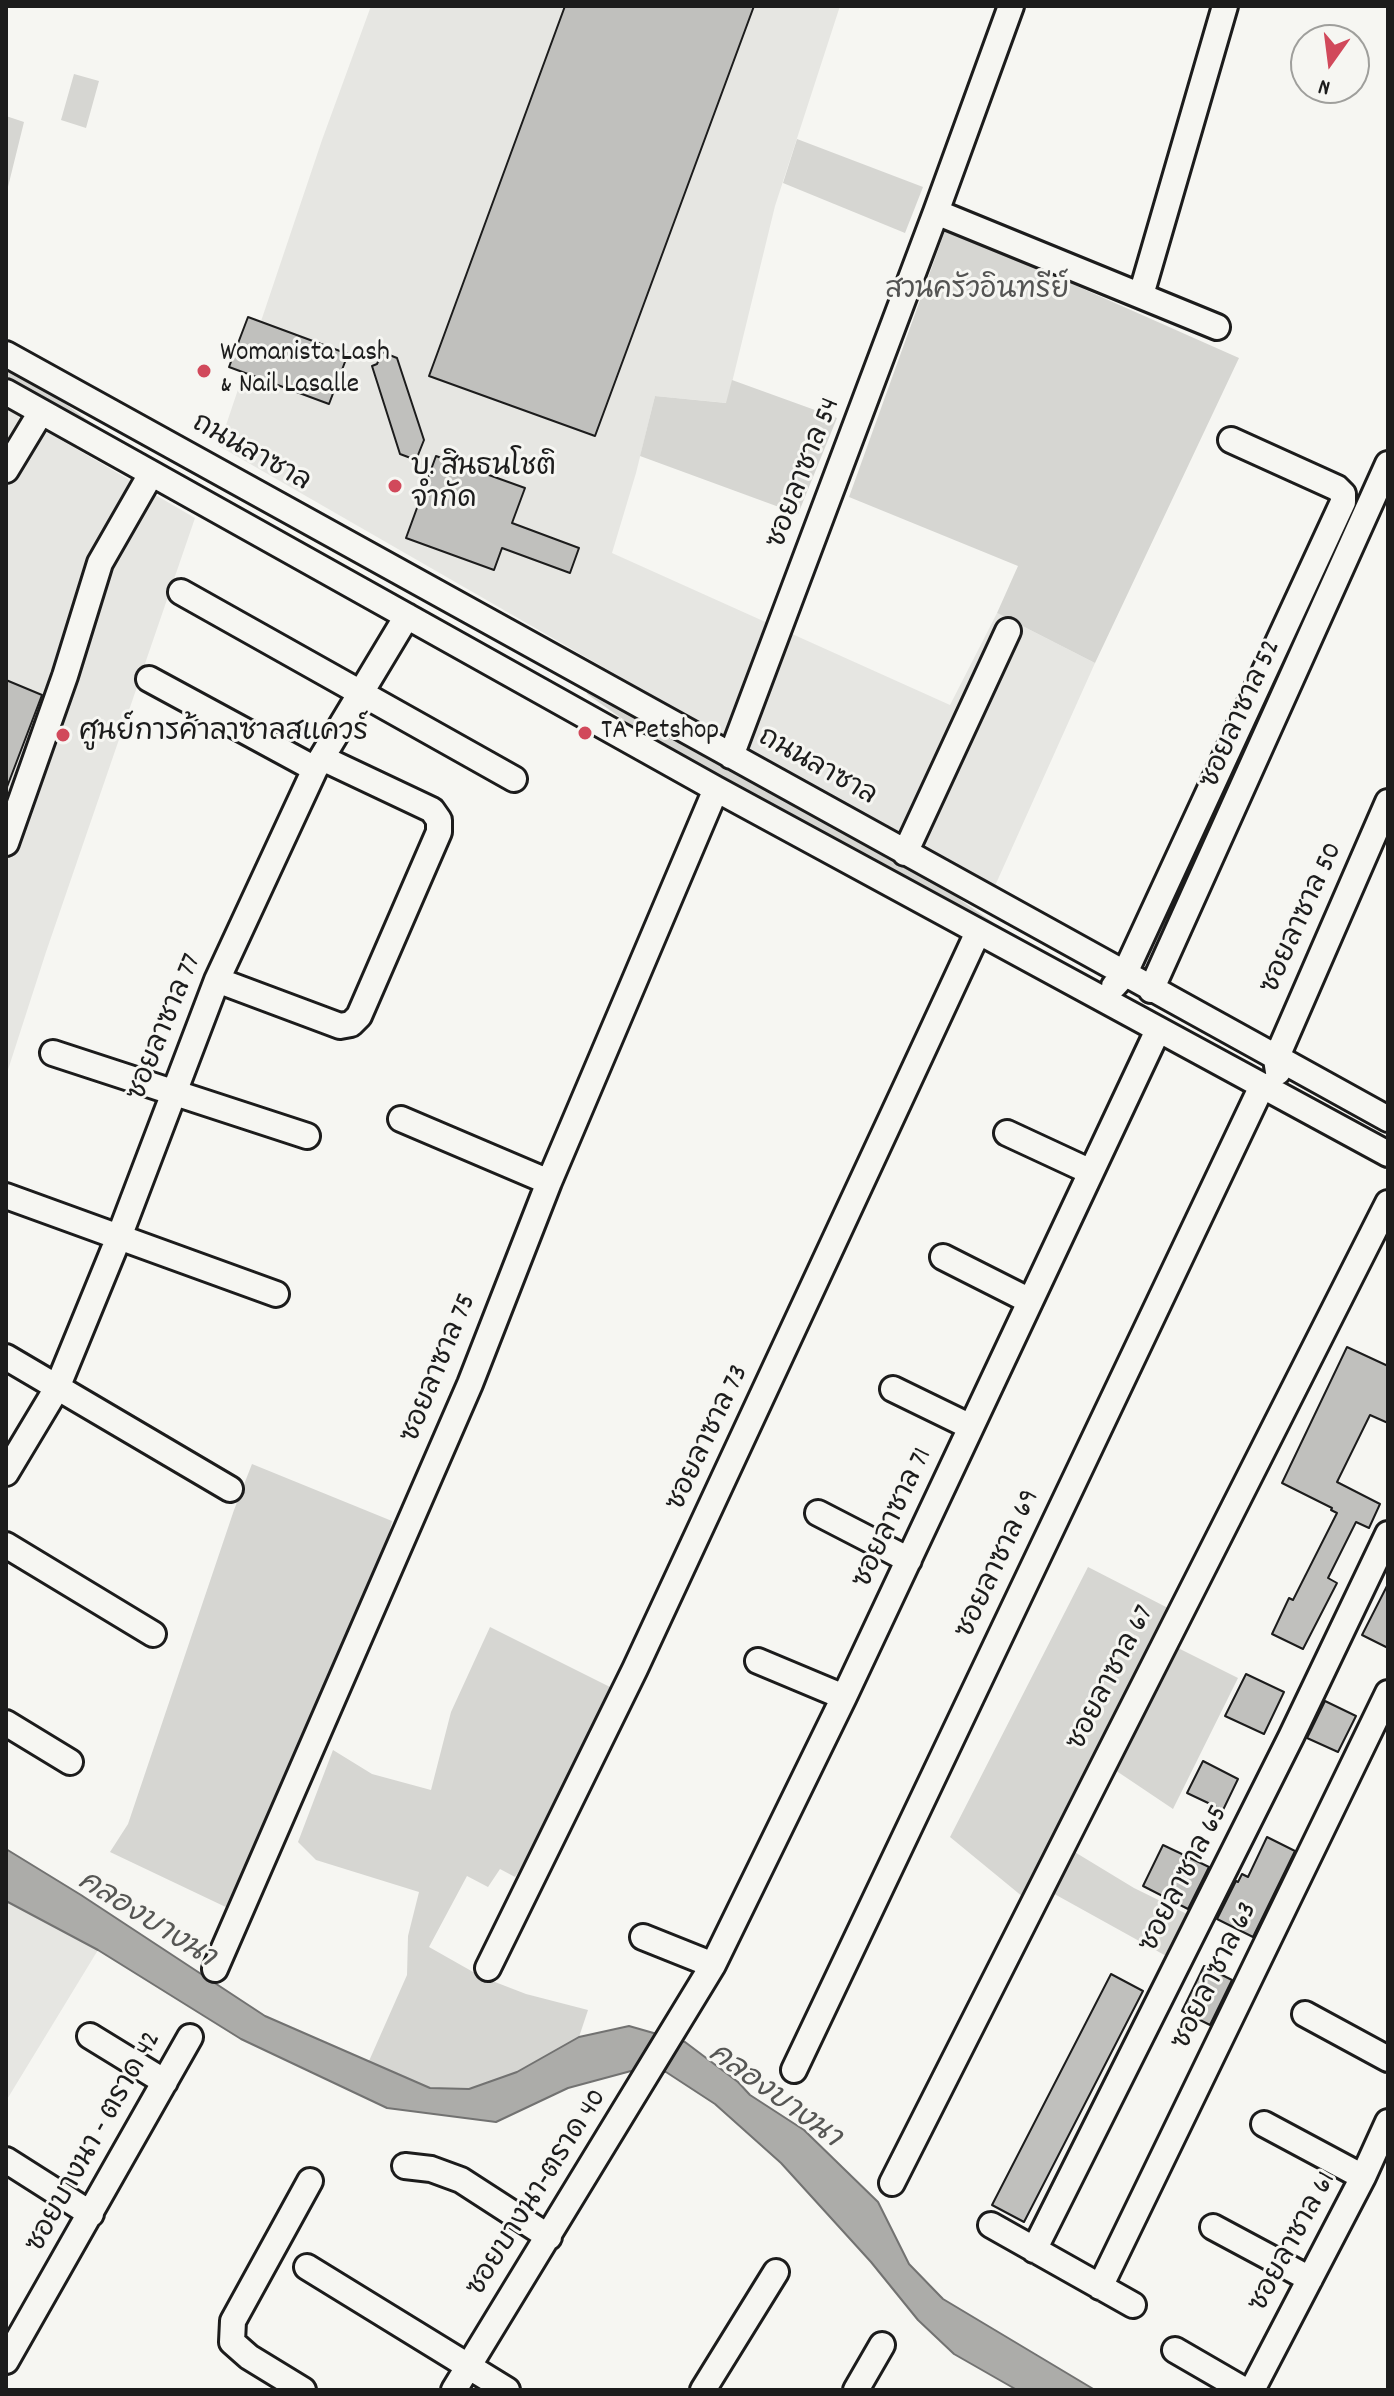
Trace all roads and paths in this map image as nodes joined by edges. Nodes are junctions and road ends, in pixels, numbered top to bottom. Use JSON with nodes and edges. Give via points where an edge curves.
{"nodes":[{"id":1,"x":1011,"y":6,"type":"edge"},
{"id":2,"x":1225,"y":6,"type":"edge"},
{"id":3,"x":936,"y":212,"type":"junction"},
{"id":4,"x":1141,"y":295,"type":"junction"},
{"id":5,"x":1217,"y":327,"type":"dead end"},
{"id":6,"x":6,"y":354,"type":"edge"},
{"id":7,"x":60,"y":384,"type":"junction"},
{"id":8,"x":6,"y":392,"type":"edge"},
{"id":9,"x":41,"y":412,"type":"junction"},
{"id":10,"x":1231,"y":440,"type":"dead end"},
{"id":11,"x":1388,"y":464,"type":"edge"},
{"id":12,"x":6,"y":470,"type":"edge"},
{"id":13,"x":151,"y":474,"type":"junction"},
{"id":14,"x":294,"y":553,"type":"junction"},
{"id":15,"x":381,"y":562,"type":"junction"},
{"id":16,"x":181,"y":592,"type":"dead end"},
{"id":17,"x":407,"y":616,"type":"junction"},
{"id":18,"x":1008,"y":631,"type":"dead end"},
{"id":19,"x":149,"y":679,"type":"dead end"},
{"id":20,"x":359,"y":694,"type":"junction"},
{"id":21,"x":598,"y":723,"type":"junction"},
{"id":22,"x":731,"y":756,"type":"junction"},
{"id":23,"x":318,"y":764,"type":"junction"},
{"id":24,"x":514,"y":779,"type":"dead end"},
{"id":25,"x":716,"y":789,"type":"junction"},
{"id":26,"x":1388,"y":802,"type":"edge"},
{"id":27,"x":6,"y":843,"type":"edge"},
{"id":28,"x":905,"y":853,"type":"junction"},
{"id":29,"x":975,"y":892,"type":"junction"},
{"id":30,"x":978,"y":932,"type":"junction"},
{"id":31,"x":217,"y":980,"type":"junction"},
{"id":32,"x":1138,"y":983,"type":"junction"},
{"id":33,"x":1076,"y":986,"type":"junction"},
{"id":34,"x":1100,"y":1000,"type":"junction"},
{"id":35,"x":1158,"y":1030,"type":"junction"},
{"id":36,"x":53,"y":1053,"type":"dead end"},
{"id":37,"x":1276,"y":1059,"type":"junction"},
{"id":38,"x":1232,"y":1069,"type":"junction"},
{"id":39,"x":1262,"y":1086,"type":"junction"},
{"id":40,"x":173,"y":1091,"type":"junction"},
{"id":41,"x":401,"y":1119,"type":"dead end"},
{"id":42,"x":1388,"y":1119,"type":"edge"},
{"id":43,"x":1007,"y":1133,"type":"dead end"},
{"id":44,"x":307,"y":1136,"type":"dead end"},
{"id":45,"x":1388,"y":1151,"type":"edge"},
{"id":46,"x":1091,"y":1172,"type":"junction"},
{"id":47,"x":549,"y":1182,"type":"junction"},
{"id":48,"x":6,"y":1196,"type":"edge"},
{"id":49,"x":1388,"y":1203,"type":"edge"},
{"id":50,"x":119,"y":1237,"type":"junction"},
{"id":51,"x":943,"y":1257,"type":"dead end"},
{"id":52,"x":276,"y":1294,"type":"dead end"},
{"id":53,"x":1030,"y":1301,"type":"junction"},
{"id":54,"x":6,"y":1357,"type":"edge"},
{"id":55,"x":57,"y":1388,"type":"junction"},
{"id":56,"x":893,"y":1389,"type":"dead end"},
{"id":57,"x":971,"y":1427,"type":"junction"},
{"id":58,"x":6,"y":1473,"type":"edge"},
{"id":59,"x":230,"y":1489,"type":"dead end"},
{"id":60,"x":818,"y":1513,"type":"dead end"},
{"id":61,"x":1388,"y":1534,"type":"edge"},
{"id":62,"x":6,"y":1545,"type":"edge"},
{"id":63,"x":909,"y":1560,"type":"junction"},
{"id":64,"x":153,"y":1634,"type":"dead end"},
{"id":65,"x":758,"y":1661,"type":"dead end"},
{"id":66,"x":1388,"y":1693,"type":"edge"},
{"id":67,"x":844,"y":1697,"type":"junction"},
{"id":68,"x":6,"y":1723,"type":"edge"},
{"id":69,"x":70,"y":1762,"type":"dead end"},
{"id":70,"x":643,"y":1937,"type":"dead end"},
{"id":71,"x":713,"y":1965,"type":"junction"},
{"id":72,"x":488,"y":1968,"type":"dead end"},
{"id":73,"x":215,"y":1969,"type":"dead end"},
{"id":74,"x":1305,"y":2014,"type":"dead end"},
{"id":75,"x":676,"y":2030,"type":"joint"},
{"id":76,"x":90,"y":2036,"type":"dead end"},
{"id":77,"x":190,"y":2037,"type":"dead end"},
{"id":78,"x":1388,"y":2059,"type":"edge"},
{"id":79,"x":794,"y":2070,"type":"dead end"},
{"id":80,"x":165,"y":2082,"type":"junction"},
{"id":81,"x":1388,"y":2122,"type":"edge"},
{"id":82,"x":1264,"y":2124,"type":"dead end"},
{"id":83,"x":6,"y":2160,"type":"edge"},
{"id":84,"x":405,"y":2166,"type":"dead end"},
{"id":85,"x":1363,"y":2177,"type":"junction"},
{"id":86,"x":310,"y":2181,"type":"dead end"},
{"id":87,"x":892,"y":2183,"type":"dead end"},
{"id":88,"x":91,"y":2214,"type":"junction"},
{"id":89,"x":991,"y":2225,"type":"dead end"},
{"id":90,"x":1213,"y":2227,"type":"dead end"},
{"id":91,"x":549,"y":2237,"type":"junction"},
{"id":92,"x":1034,"y":2250,"type":"junction"},
{"id":93,"x":307,"y":2267,"type":"dead end"},
{"id":94,"x":776,"y":2272,"type":"dead end"},
{"id":95,"x":1310,"y":2279,"type":"junction"},
{"id":96,"x":1100,"y":2287,"type":"junction"},
{"id":97,"x":1133,"y":2305,"type":"dead end"},
{"id":98,"x":14,"y":2331,"type":"edge"},
{"id":99,"x":882,"y":2345,"type":"dead end"},
{"id":100,"x":1175,"y":2350,"type":"dead end"},
{"id":101,"x":6,"y":2361,"type":"edge"},
{"id":102,"x":467,"y":2368,"type":"junction"},
{"id":103,"x":303,"y":2390,"type":"edge"},
{"id":104,"x":454,"y":2390,"type":"edge"},
{"id":105,"x":507,"y":2390,"type":"edge"},
{"id":106,"x":703,"y":2390,"type":"edge"},
{"id":107,"x":856,"y":2390,"type":"edge"},
{"id":108,"x":1244,"y":2390,"type":"edge"},
{"id":109,"x":1252,"y":2390,"type":"edge"}],
"edges":[{"from":1,"to":3,"type":"street","name":"ซอยลาซาล 54"},
{"from":2,"to":4,"type":"street"},
{"from":3,"to":4,"type":"street"},
{"from":3,"to":22,"type":"street","name":"ซอยลาซาล 54"},
{"from":4,"to":5,"type":"street"},
{"from":6,"to":7,"type":"street","name":"ถนนลาซาล"},
{"from":7,"to":14,"type":"street","via":[[123,435],[323,549],[310,557]]},
{"from":7,"to":15,"type":"street","name":"ถนนลาซาล"},
{"from":8,"to":9,"type":"street"},
{"from":9,"to":12,"type":"street"},
{"from":9,"to":13,"type":"street"},
{"from":10,"to":32,"type":"street","via":[[1337,488],[1343,502]]},
{"from":11,"to":32,"type":"street","name":"ซอยลาซาล 52"},
{"from":13,"to":14,"type":"street"},
{"from":13,"to":27,"type":"street","via":[[100,563]]},
{"from":14,"to":17,"type":"street"},
{"from":15,"to":21,"type":"street","via":[[366,555],[356,558],[355,568],[583,701]]},
{"from":15,"to":22,"type":"street","name":"ถนนลาซาล"},
{"from":16,"to":20,"type":"street"},
{"from":17,"to":20,"type":"street","name":"ซอยลาซาล 77"},
{"from":17,"to":21,"type":"street"},
{"from":18,"to":28,"type":"street"},
{"from":19,"to":23,"type":"street"},
{"from":20,"to":23,"type":"street","name":"ซอยลาซาล 77"},
{"from":20,"to":24,"type":"street"},
{"from":21,"to":25,"type":"street"},
{"from":22,"to":28,"type":"street","name":"ถนนลาซาล"},
{"from":23,"to":31,"type":"street","name":"ซอยลาซาล 77"},
{"from":23,"to":31,"type":"street","via":[[432,810],[439,820],[439,832],[359,1016],[340,1026]]},
{"from":25,"to":30,"type":"street"},
{"from":25,"to":47,"type":"street","name":"ซอยลาซาล 75"},
{"from":26,"to":37,"type":"street","name":"ซอยลาซาล 50"},
{"from":28,"to":29,"type":"street","name":"ถนนลาซาล"},
{"from":29,"to":32,"type":"street","name":"ถนนลาซาล"},
{"from":29,"to":33,"type":"street","via":[[989,909],[1095,975],[1094,982]]},
{"from":30,"to":33,"type":"street"},
{"from":30,"to":72,"type":"street","name":"ซอยลาซาล 73","via":[[635,1669]]},
{"from":31,"to":40,"type":"street","name":"ซอยลาซาล 77"},
{"from":32,"to":34,"type":"street"},
{"from":32,"to":37,"type":"street","name":"ถนนลาซาล"},
{"from":32,"to":38,"type":"street","via":[[1150,1005],[1246,1062]]},
{"from":33,"to":34,"type":"street"},
{"from":34,"to":35,"type":"street"},
{"from":35,"to":38,"type":"street"},
{"from":35,"to":46,"type":"street","name":"ซอยลาซาล 71"},
{"from":36,"to":40,"type":"street"},
{"from":37,"to":42,"type":"street","name":"ถนนลาซาล"},
{"from":37,"to":45,"type":"street","via":[[1285,1088],[1379,1139]]},
{"from":38,"to":39,"type":"street"},
{"from":39,"to":45,"type":"street"},
{"from":39,"to":79,"type":"street","name":"ซอยลาซาล 69"},
{"from":40,"to":44,"type":"street"},
{"from":40,"to":50,"type":"street","name":"ซอยลาซาล 77"},
{"from":41,"to":47,"type":"street"},
{"from":43,"to":46,"type":"street"},
{"from":46,"to":53,"type":"street","name":"ซอยลาซาล 71"},
{"from":47,"to":73,"type":"street","name":"ซอยลาซาล 75","via":[[470,1384]]},
{"from":48,"to":50,"type":"street"},
{"from":49,"to":87,"type":"street","name":"ซอยลาซาล 67"},
{"from":50,"to":52,"type":"street"},
{"from":50,"to":55,"type":"street","name":"ซอยลาซาล 77"},
{"from":51,"to":53,"type":"street"},
{"from":53,"to":57,"type":"street","name":"ซอยลาซาล 71"},
{"from":54,"to":55,"type":"street"},
{"from":55,"to":58,"type":"street","name":"ซอยลาซาล 77"},
{"from":55,"to":59,"type":"street"},
{"from":56,"to":57,"type":"street"},
{"from":57,"to":63,"type":"street","name":"ซอยลาซาล 71"},
{"from":60,"to":63,"type":"street"},
{"from":61,"to":92,"type":"street","name":"ซอยลาซาล 65"},
{"from":62,"to":64,"type":"street"},
{"from":63,"to":67,"type":"street","name":"ซอยลาซาล 71"},
{"from":65,"to":67,"type":"street"},
{"from":66,"to":96,"type":"street","name":"ซอยลาซาล 63"},
{"from":67,"to":71,"type":"street","name":"ซอยลาซาล 71"},
{"from":68,"to":69,"type":"street"},
{"from":70,"to":71,"type":"street"},
{"from":71,"to":75,"type":"street","name":"ซอยลาซาล 71"},
{"from":74,"to":78,"type":"street"},
{"from":75,"to":91,"type":"street","name":"ซอยบางนา-ตราด 40"},
{"from":76,"to":80,"type":"street"},
{"from":77,"to":80,"type":"street","name":"ซอยบางนา - ตราด 42"},
{"from":80,"to":88,"type":"street","name":"ซอยบางนา - ตราด 42"},
{"from":81,"to":85,"type":"street","name":"ซอยลาซาล 61"},
{"from":82,"to":85,"type":"street"},
{"from":83,"to":88,"type":"street"},
{"from":84,"to":91,"type":"street","via":[[461,2180]]},
{"from":85,"to":95,"type":"street","name":"ซอยลาซาล 61"},
{"from":86,"to":103,"type":"street","via":[[233,2321],[232,2342]]},
{"from":88,"to":98,"type":"street","name":"ซอยบางนา - ตราด 42"},
{"from":89,"to":92,"type":"street"},
{"from":90,"to":95,"type":"street"},
{"from":91,"to":102,"type":"street","name":"ซอยบางนา-ตราด 40"},
{"from":92,"to":96,"type":"street"},
{"from":93,"to":102,"type":"street"},
{"from":94,"to":106,"type":"street"},
{"from":95,"to":109,"type":"street","name":"ซอยลาซาล 61"},
{"from":96,"to":97,"type":"street"},
{"from":98,"to":101,"type":"street","name":"ซอยบางนา - ตราด 42"},
{"from":99,"to":107,"type":"street"},
{"from":100,"to":108,"type":"street"},
{"from":102,"to":104,"type":"street","name":"ซอยบางนา-ตราด 40"},
{"from":102,"to":105,"type":"street"}]}
